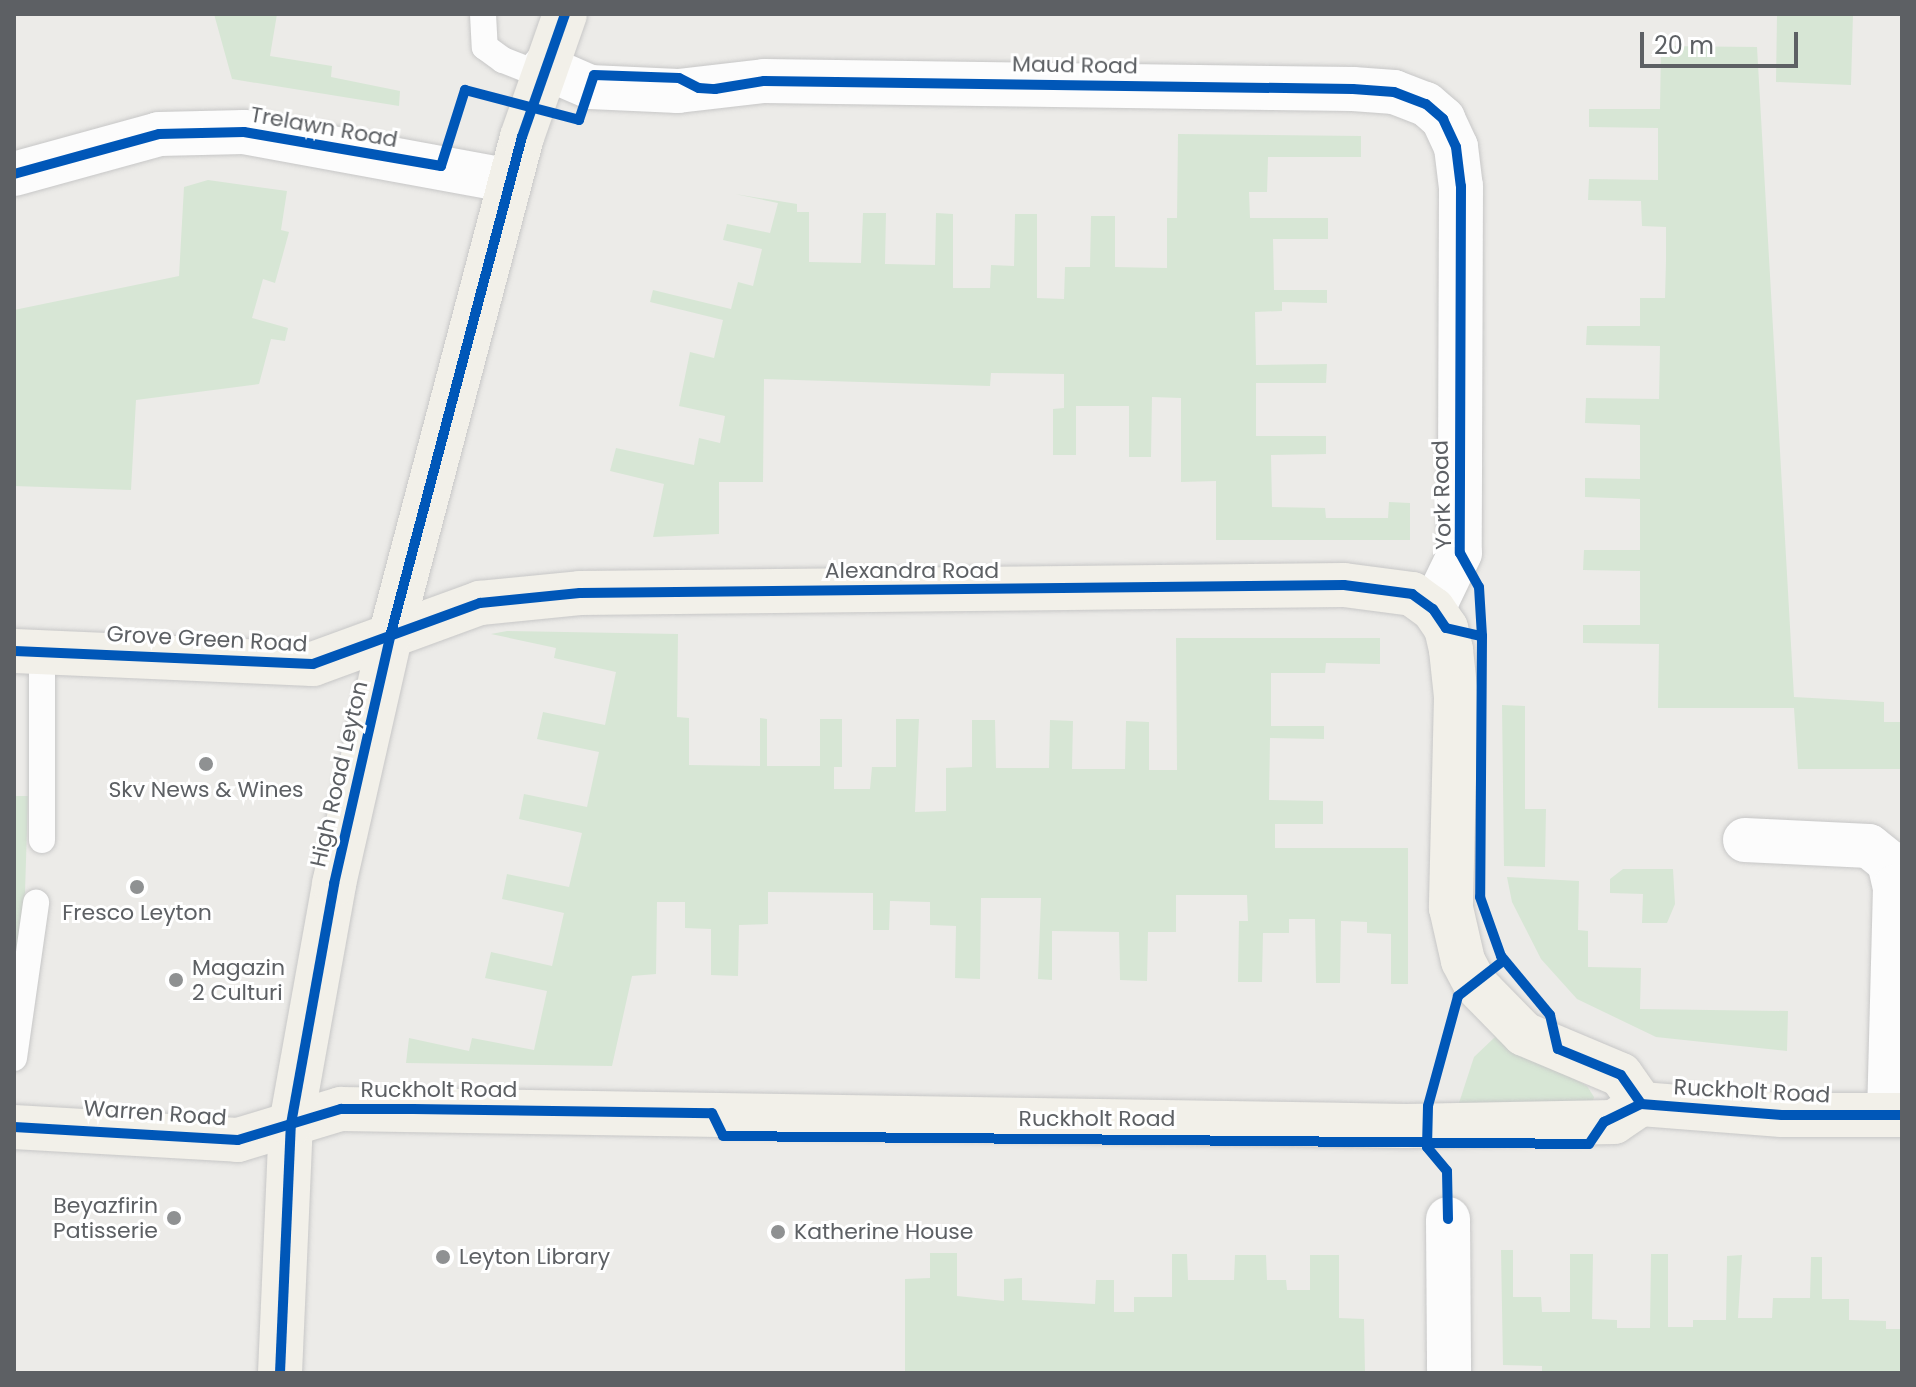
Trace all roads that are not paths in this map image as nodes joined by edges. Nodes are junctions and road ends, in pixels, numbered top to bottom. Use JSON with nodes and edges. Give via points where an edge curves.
{"nodes":[{"id":1,"x":483,"y":14,"type":"edge"},
{"id":2,"x":565,"y":14,"type":"edge"},
{"id":3,"x":543,"y":71,"type":"junction"},
{"id":4,"x":1443,"y":119,"type":"joint"},
{"id":5,"x":14,"y":174,"type":"edge"},
{"id":6,"x":510,"y":181,"type":"junction"},
{"id":7,"x":1433,"y":609,"type":"junction"},
{"id":8,"x":391,"y":633,"type":"junction"},
{"id":9,"x":28,"y":651,"type":"edge"},
{"id":10,"x":42,"y":840,"type":"dead end"},
{"id":11,"x":1745,"y":840,"type":"dead end"},
{"id":12,"x":36,"y":903,"type":"dead end"},
{"id":13,"x":14,"y":1058,"type":"edge"},
{"id":14,"x":1641,"y":1104,"type":"junction"},
{"id":15,"x":1895,"y":1115,"type":"edge"},
{"id":16,"x":291,"y":1124,"type":"junction"},
{"id":17,"x":14,"y":1127,"type":"edge"},
{"id":18,"x":1448,"y":1219,"type":"dead end"},
{"id":19,"x":280,"y":1373,"type":"edge"},
{"id":20,"x":1449,"y":1373,"type":"edge"}],
"edges":[{"from":1,"to":3,"type":"lane","via":[[485,47],[503,60]]},
{"from":2,"to":3,"type":"main road","name":"High Road Leyton"},
{"from":3,"to":4,"type":"street","name":"Maud Road","via":[[590,87],[678,91],[764,81],[1353,89],[1394,92],[1426,104]]},
{"from":3,"to":6,"type":"main road","name":"High Road Leyton"},
{"from":4,"to":7,"type":"street","name":"York Road","via":[[1456,147],[1461,186],[1460,553]]},
{"from":5,"to":6,"type":"street","name":"Trelawn Road","via":[[159,134],[244,132]]},
{"from":6,"to":8,"type":"main road","name":"High Road Leyton"},
{"from":7,"to":8,"type":"main road","name":"Alexandra Road","via":[[1412,594],[1344,585],[580,593],[480,603]]},
{"from":7,"to":14,"type":"main road","via":[[1446,628],[1455,677],[1451,908],[1463,961],[1475,984],[1524,1034],[1621,1075]]},
{"from":8,"to":9,"type":"main road","name":"Grove Green Road","via":[[338,659],[313,664]]},
{"from":8,"to":16,"type":"main road","name":"High Road Leyton","via":[[334,884]]},
{"from":9,"to":10,"type":"lane"},
{"from":11,"to":15,"type":"street","via":[[1869,846],[1889,862],[1895,887]]},
{"from":12,"to":13,"type":"lane"},
{"from":14,"to":15,"type":"main road","name":"Ruckholt Road","via":[[1782,1115]]},
{"from":14,"to":16,"type":"main road","name":"Ruckholt Road","via":[[1614,1122],[1406,1126],[341,1109]]},
{"from":16,"to":17,"type":"main road","name":"Warren Road","via":[[238,1140]]},
{"from":16,"to":19,"type":"main road","name":"High Road Leyton"},
{"from":18,"to":20,"type":"street"}]}
